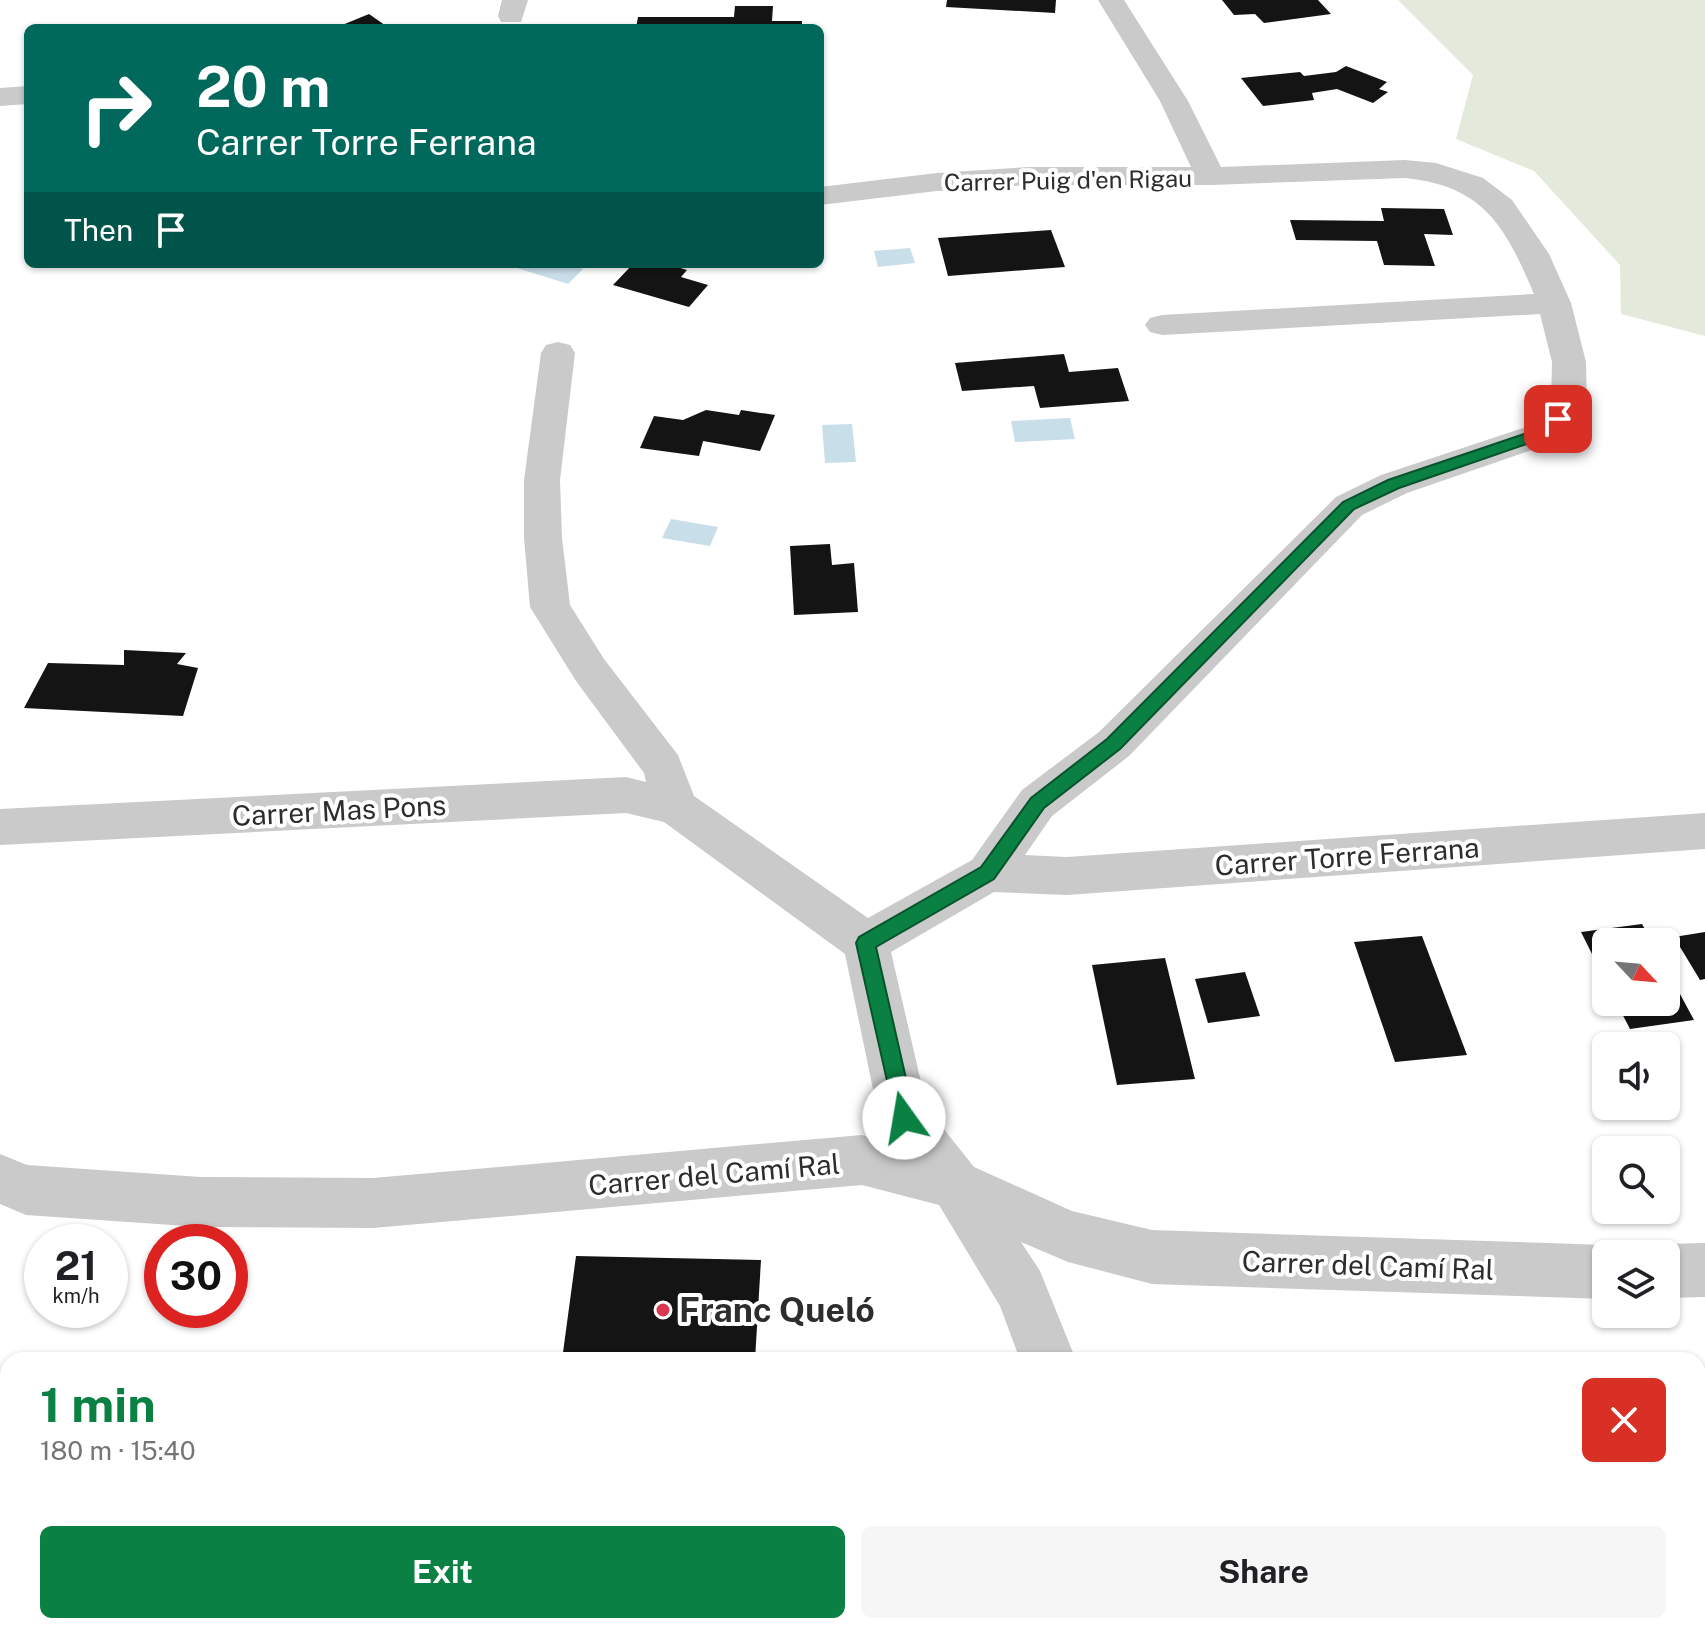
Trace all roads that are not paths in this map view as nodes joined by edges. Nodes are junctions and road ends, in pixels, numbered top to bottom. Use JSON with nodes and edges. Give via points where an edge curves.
{"nodes":[{"id":1,"x":1111,"y":0,"type":"edge"},
{"id":2,"x":24,"y":95,"type":"edge"},
{"id":3,"x":0,"y":97,"type":"edge"},
{"id":4,"x":1211,"y":176,"type":"junction"},
{"id":5,"x":824,"y":196,"type":"edge"},
{"id":6,"x":1554,"y":303,"type":"junction"},
{"id":7,"x":1162,"y":325,"type":"dead end"},
{"id":8,"x":558,"y":353,"type":"dead end"},
{"id":9,"x":676,"y":807,"type":"junction"},
{"id":10,"x":0,"y":827,"type":"edge"},
{"id":11,"x":1705,"y":831,"type":"edge"},
{"id":12,"x":988,"y":873,"type":"junction"},
{"id":13,"x":866,"y":943,"type":"junction"},
{"id":14,"x":0,"y":1179,"type":"edge"},
{"id":15,"x":956,"y":1185,"type":"junction"},
{"id":16,"x":1705,"y":1270,"type":"edge"},
{"id":17,"x":1680,"y":1271,"type":"edge"},
{"id":18,"x":1592,"y":1272,"type":"edge"},
{"id":19,"x":1045,"y":1352,"type":"edge"}],
"edges":[{"from":1,"to":4,"type":"street","name":"Carrer Puig d'en Rigau","via":[[1174,101]]},
{"from":2,"to":3,"type":"street"},
{"from":4,"to":5,"type":"street","name":"Carrer Puig d'en Rigau","via":[[1029,176]]},
{"from":4,"to":6,"type":"street","via":[[1405,169],[1472,184],[1501,207],[1533,254]]},
{"from":6,"to":7,"type":"street"},
{"from":6,"to":12,"type":"street","via":[[1569,362],[1569,406],[1548,432],[1394,484],[1349,506],[1114,744],[1037,803]]},
{"from":8,"to":9,"type":"street","via":[[542,480],[550,607],[663,767]]},
{"from":9,"to":10,"type":"street","name":"Carrer Mas Pons","via":[[626,795]]},
{"from":9,"to":13,"type":"street","name":"Carrer Mas Pons"},
{"from":11,"to":12,"type":"street","name":"Carrer Torre Ferrana","via":[[1067,876]]},
{"from":12,"to":13,"type":"street"},
{"from":13,"to":15,"type":"street","via":[[904,1118]]},
{"from":14,"to":15,"type":"street","name":"Carrer del Camí Ral","via":[[26,1190],[185,1201],[373,1203],[862,1160]]},
{"from":15,"to":18,"type":"street","name":"Carrer del Camí Ral","via":[[1068,1236],[1152,1257]]},
{"from":15,"to":19,"type":"street","via":[[1021,1290]]},
{"from":16,"to":17,"type":"street"}]}
